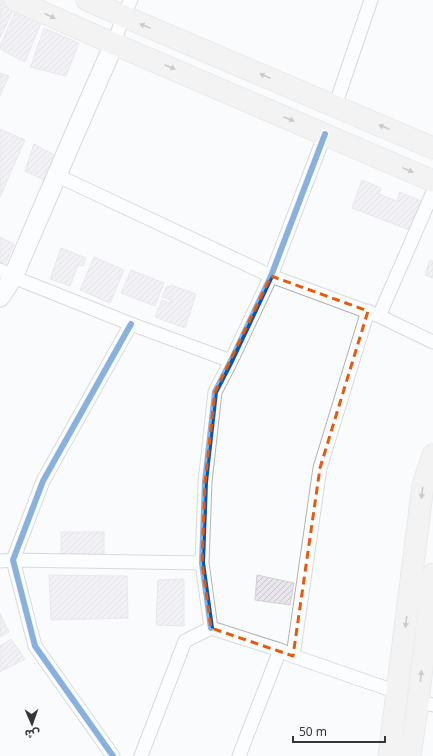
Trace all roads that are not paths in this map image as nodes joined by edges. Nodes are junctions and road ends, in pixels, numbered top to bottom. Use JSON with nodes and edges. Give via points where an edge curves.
{"nodes":[{"id":1,"x":15,"y":0,"type":"edge"},
{"id":2,"x":87,"y":0,"type":"edge"},
{"id":3,"x":371,"y":0,"type":"edge"},
{"id":4,"x":127,"y":8,"type":"edge"},
{"id":5,"x":114,"y":44,"type":"junction"},
{"id":6,"x":336,"y":106,"type":"junction"},
{"id":7,"x":325,"y":134,"type":"junction"},
{"id":8,"x":433,"y":148,"type":"edge"},
{"id":9,"x":56,"y":175,"type":"junction"},
{"id":10,"x":433,"y":181,"type":"edge"},
{"id":11,"x":433,"y":192,"type":"edge"},
{"id":12,"x":7,"y":274,"type":"edge"},
{"id":13,"x":271,"y":276,"type":"junction"},
{"id":14,"x":0,"y":297,"type":"edge"},
{"id":15,"x":374,"y":313,"type":"junction"},
{"id":16,"x":131,"y":324,"type":"junction"},
{"id":17,"x":433,"y":342,"type":"edge"},
{"id":18,"x":230,"y":361,"type":"junction"},
{"id":19,"x":433,"y":455,"type":"edge"},
{"id":20,"x":6,"y":561,"type":"edge"},
{"id":21,"x":202,"y":563,"type":"junction"},
{"id":22,"x":433,"y":574,"type":"edge"},
{"id":23,"x":211,"y":628,"type":"junction"},
{"id":24,"x":280,"y":650,"type":"junction"},
{"id":25,"x":292,"y":656,"type":"junction"},
{"id":26,"x":398,"y":692,"type":"junction"},
{"id":27,"x":425,"y":704,"type":"edge"},
{"id":28,"x":113,"y":756,"type":"edge"},
{"id":29,"x":141,"y":756,"type":"edge"},
{"id":30,"x":239,"y":756,"type":"edge"},
{"id":31,"x":389,"y":756,"type":"edge"},
{"id":32,"x":410,"y":756,"type":"edge"}],
"edges":[{"from":1,"to":5,"type":"main road","one_way":true},
{"from":2,"to":4,"type":"main road"},
{"from":3,"to":6,"type":"street"},
{"from":4,"to":5,"type":"street"},
{"from":6,"to":4,"type":"main road","one_way":true},
{"from":5,"to":7,"type":"main road","one_way":true},
{"from":5,"to":9,"type":"street"},
{"from":8,"to":6,"type":"main road","one_way":true},
{"from":7,"to":10,"type":"main road","one_way":true},
{"from":7,"to":13,"type":"street"},
{"from":9,"to":12,"type":"street"},
{"from":9,"to":13,"type":"street"},
{"from":11,"to":15,"type":"street"},
{"from":12,"to":14,"type":"street"},
{"from":12,"to":16,"type":"street"},
{"from":13,"to":15,"type":"street"},
{"from":13,"to":18,"type":"street"},
{"from":15,"to":17,"type":"street"},
{"from":15,"to":25,"type":"street","via":[[320,468]]},
{"from":16,"to":18,"type":"street"},
{"from":16,"to":20,"type":"street","via":[[43,481]]},
{"from":18,"to":21,"type":"street","via":[[214,392],[205,482]]},
{"from":19,"to":26,"type":"main road","one_way":true,"via":[[423,485]]},
{"from":20,"to":21,"type":"street"},
{"from":20,"to":28,"type":"street","via":[[34,646]]},
{"from":21,"to":23,"type":"street"},
{"from":27,"to":22,"type":"main road","one_way":true},
{"from":23,"to":24,"type":"street"},
{"from":23,"to":29,"type":"street","via":[[185,641]]},
{"from":24,"to":25,"type":"street"},
{"from":24,"to":30,"type":"street"},
{"from":25,"to":26,"type":"street"},
{"from":26,"to":31,"type":"main road"},
{"from":27,"to":32,"type":"main road"}]}
